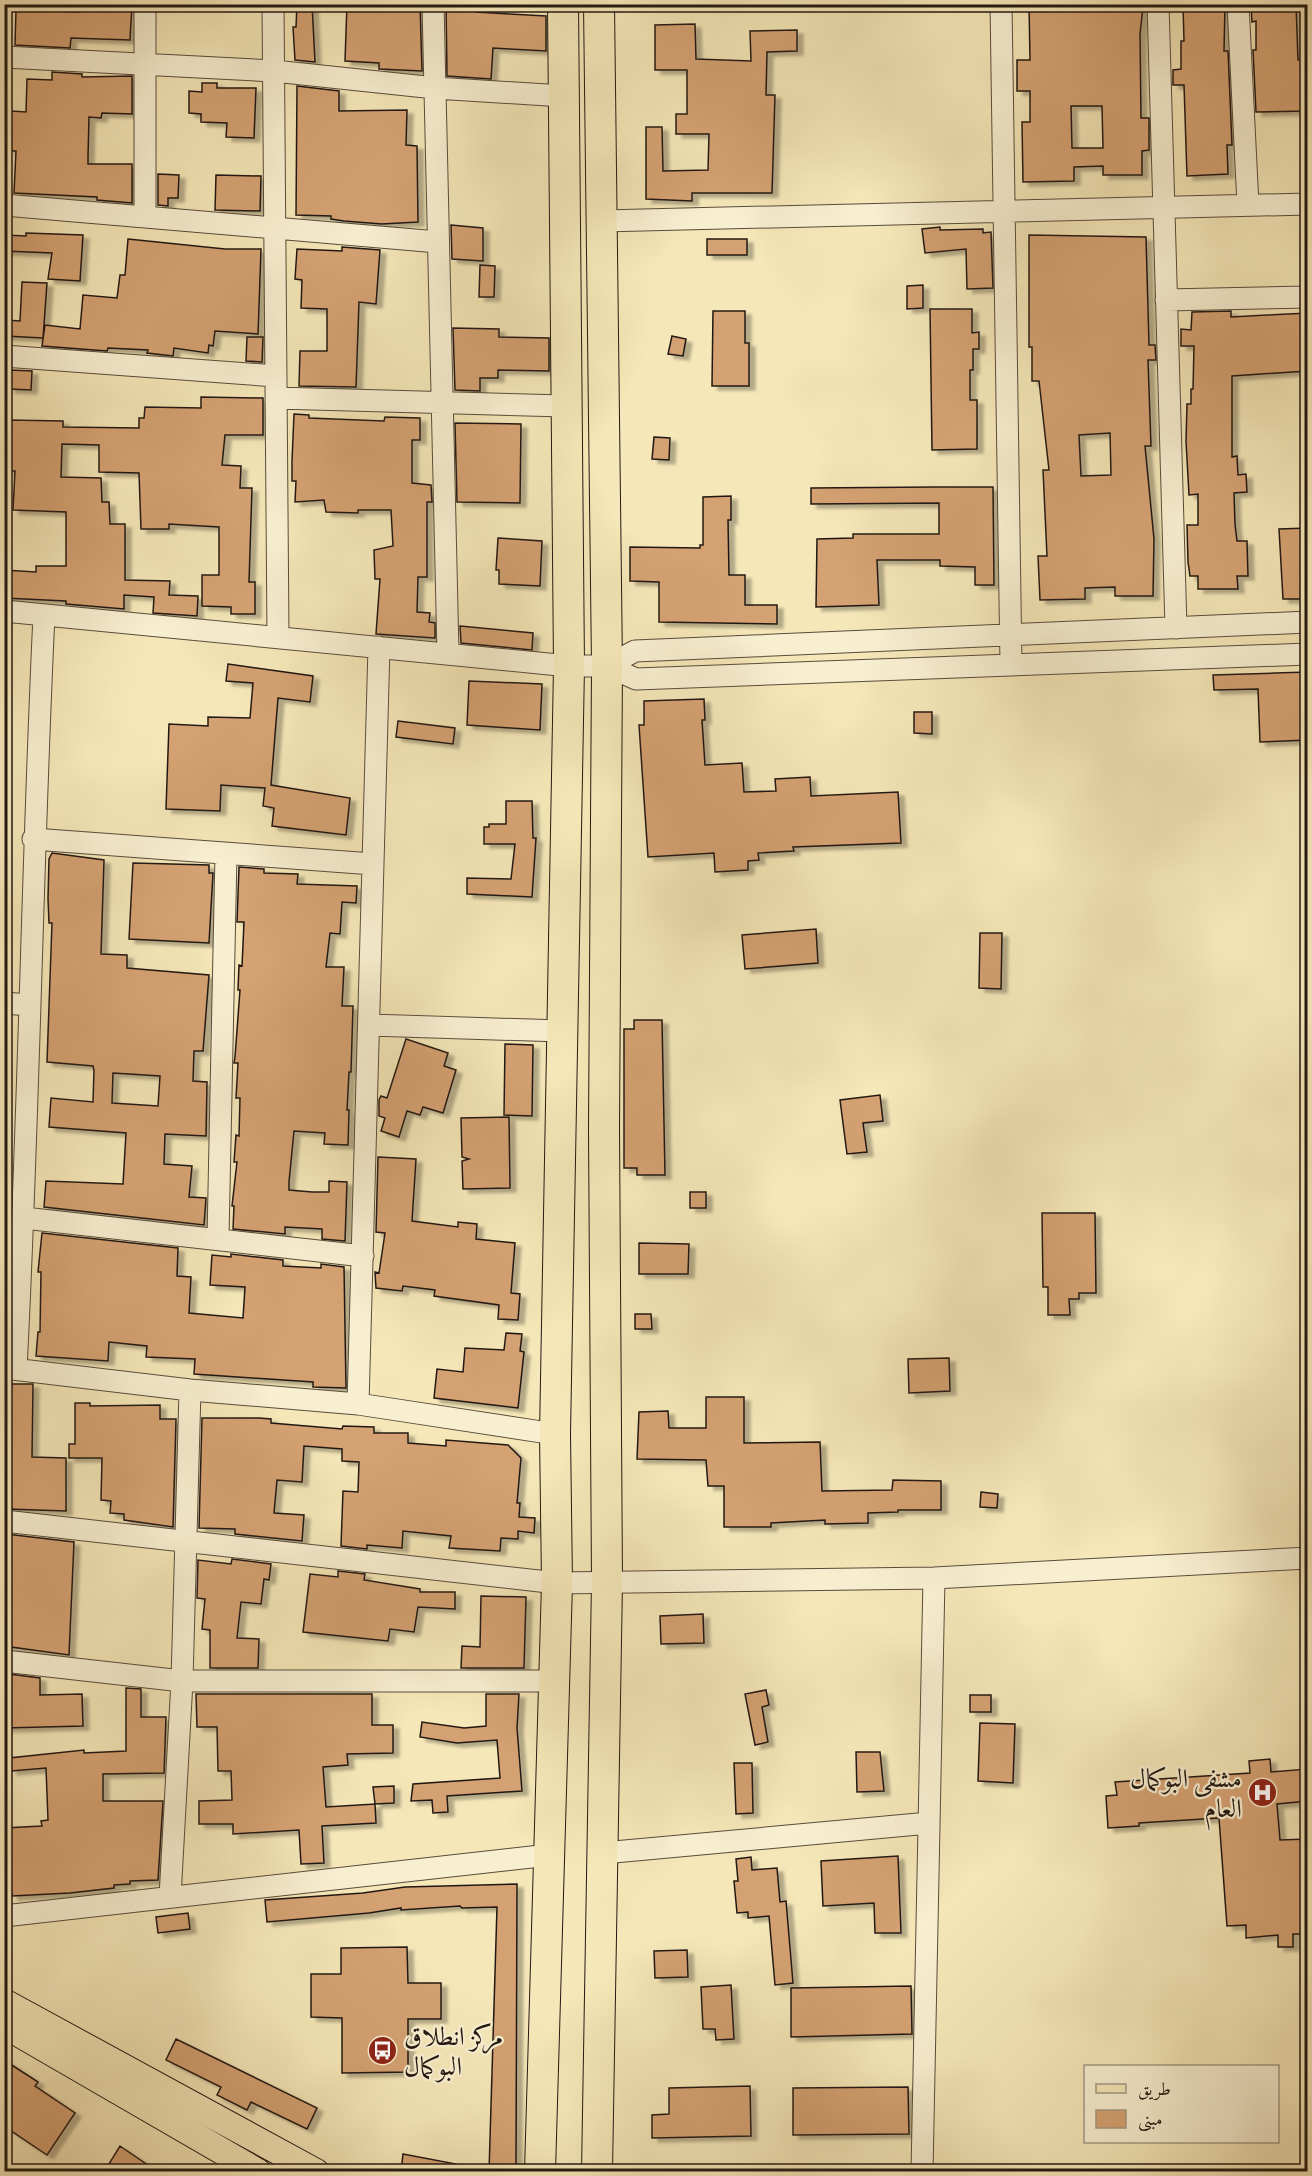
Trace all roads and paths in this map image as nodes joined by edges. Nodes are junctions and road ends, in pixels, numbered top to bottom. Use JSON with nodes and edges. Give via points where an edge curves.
{"nodes":[{"id":1,"x":145,"y":4,"type":"edge"},
{"id":2,"x":273,"y":4,"type":"edge"},
{"id":3,"x":433,"y":4,"type":"edge"},
{"id":4,"x":563,"y":4,"type":"edge"},
{"id":5,"x":599,"y":4,"type":"edge"},
{"id":6,"x":1001,"y":4,"type":"edge"},
{"id":7,"x":1158,"y":4,"type":"edge"},
{"id":8,"x":1238,"y":4,"type":"edge"},
{"id":9,"x":4,"y":57,"type":"edge"},
{"id":10,"x":144,"y":63,"type":"junction"},
{"id":11,"x":274,"y":71,"type":"junction"},
{"id":12,"x":435,"y":88,"type":"junction"},
{"id":13,"x":563,"y":96,"type":"junction"},
{"id":14,"x":1308,"y":204,"type":"edge"},
{"id":15,"x":4,"y":205,"type":"edge"},
{"id":16,"x":1248,"y":205,"type":"junction"},
{"id":17,"x":1162,"y":207,"type":"junction"},
{"id":18,"x":1006,"y":210,"type":"junction"},
{"id":19,"x":145,"y":217,"type":"junction"},
{"id":20,"x":602,"y":221,"type":"junction"},
{"id":21,"x":275,"y":228,"type":"junction"},
{"id":22,"x":438,"y":242,"type":"junction"},
{"id":23,"x":1308,"y":297,"type":"edge"},
{"id":24,"x":1166,"y":300,"type":"junction"},
{"id":25,"x":4,"y":356,"type":"edge"},
{"id":26,"x":276,"y":376,"type":"junction"},
{"id":27,"x":277,"y":398,"type":"junction"},
{"id":28,"x":442,"y":403,"type":"junction"},
{"id":29,"x":565,"y":406,"type":"junction"},
{"id":30,"x":4,"y":611,"type":"edge"},
{"id":31,"x":44,"y":615,"type":"junction"},
{"id":32,"x":1308,"y":622,"type":"edge"},
{"id":33,"x":1176,"y":628,"type":"junction"},
{"id":34,"x":1010,"y":635,"type":"junction"},
{"id":35,"x":278,"y":637,"type":"junction"},
{"id":36,"x":379,"y":647,"type":"junction"},
{"id":37,"x":448,"y":653,"type":"junction"},
{"id":38,"x":1308,"y":654,"type":"edge"},
{"id":39,"x":1011,"y":665,"type":"junction"},
{"id":40,"x":569,"y":666,"type":"junction"},
{"id":41,"x":607,"y":666,"type":"junction"},
{"id":42,"x":33,"y":839,"type":"junction"},
{"id":43,"x":226,"y":854,"type":"junction"},
{"id":44,"x":374,"y":864,"type":"junction"},
{"id":45,"x":4,"y":1003,"type":"edge"},
{"id":46,"x":29,"y":1005,"type":"junction"},
{"id":47,"x":369,"y":1025,"type":"junction"},
{"id":48,"x":561,"y":1031,"type":"junction"},
{"id":49,"x":24,"y":1218,"type":"junction"},
{"id":50,"x":218,"y":1238,"type":"junction"},
{"id":51,"x":363,"y":1256,"type":"junction"},
{"id":52,"x":10,"y":1369,"type":"edge"},
{"id":53,"x":190,"y":1390,"type":"junction"},
{"id":54,"x":358,"y":1404,"type":"junction"},
{"id":55,"x":555,"y":1434,"type":"junction"},
{"id":56,"x":4,"y":1521,"type":"edge"},
{"id":57,"x":185,"y":1541,"type":"junction"},
{"id":58,"x":1308,"y":1558,"type":"edge"},
{"id":59,"x":934,"y":1578,"type":"junction"},
{"id":60,"x":607,"y":1582,"type":"junction"},
{"id":61,"x":557,"y":1583,"type":"junction"},
{"id":62,"x":4,"y":1661,"type":"edge"},
{"id":63,"x":182,"y":1681,"type":"junction"},
{"id":64,"x":554,"y":1681,"type":"junction"},
{"id":65,"x":929,"y":1823,"type":"junction"},
{"id":66,"x":603,"y":1853,"type":"junction"},
{"id":67,"x":549,"y":1855,"type":"junction"},
{"id":68,"x":170,"y":1897,"type":"junction"},
{"id":69,"x":4,"y":1916,"type":"edge"},
{"id":70,"x":4,"y":2002,"type":"edge"},
{"id":71,"x":4,"y":2025,"type":"edge"},
{"id":72,"x":258,"y":2172,"type":"edge"},
{"id":73,"x":316,"y":2172,"type":"edge"},
{"id":74,"x":540,"y":2172,"type":"edge"},
{"id":75,"x":597,"y":2172,"type":"edge"},
{"id":76,"x":922,"y":2172,"type":"edge"}],
"edges":[{"from":1,"to":10,"type":"street"},
{"from":2,"to":11,"type":"street"},
{"from":3,"to":12,"type":"street"},
{"from":4,"to":13,"type":"highway"},
{"from":5,"to":20,"type":"highway"},
{"from":6,"to":18,"type":"street"},
{"from":7,"to":17,"type":"street"},
{"from":8,"to":16,"type":"street"},
{"from":9,"to":10,"type":"street"},
{"from":10,"to":11,"type":"street"},
{"from":10,"to":19,"type":"street"},
{"from":11,"to":12,"type":"street"},
{"from":11,"to":21,"type":"street"},
{"from":12,"to":13,"type":"street"},
{"from":12,"to":22,"type":"street"},
{"from":13,"to":29,"type":"highway"},
{"from":14,"to":16,"type":"street"},
{"from":15,"to":19,"type":"street"},
{"from":16,"to":17,"type":"street"},
{"from":17,"to":18,"type":"street"},
{"from":17,"to":24,"type":"street"},
{"from":18,"to":20,"type":"street"},
{"from":18,"to":34,"type":"street"},
{"from":19,"to":21,"type":"street"},
{"from":20,"to":41,"type":"highway"},
{"from":21,"to":22,"type":"street"},
{"from":21,"to":26,"type":"street"},
{"from":22,"to":28,"type":"street"},
{"from":23,"to":24,"type":"street"},
{"from":24,"to":33,"type":"street"},
{"from":25,"to":26,"type":"street"},
{"from":26,"to":27,"type":"street"},
{"from":27,"to":28,"type":"street"},
{"from":27,"to":35,"type":"street"},
{"from":28,"to":29,"type":"street"},
{"from":28,"to":37,"type":"street"},
{"from":29,"to":40,"type":"highway"},
{"from":30,"to":31,"type":"street"},
{"from":31,"to":35,"type":"street"},
{"from":31,"to":42,"type":"street"},
{"from":32,"to":33,"type":"street"},
{"from":33,"to":34,"type":"street"},
{"from":34,"to":39,"type":"street"},
{"from":34,"to":41,"type":"street","via":[[635,651]]},
{"from":35,"to":36,"type":"street"},
{"from":36,"to":37,"type":"street"},
{"from":36,"to":44,"type":"street"},
{"from":37,"to":40,"type":"street"},
{"from":38,"to":39,"type":"street"},
{"from":39,"to":41,"type":"street","via":[[636,679]]},
{"from":40,"to":41,"type":"street"},
{"from":40,"to":48,"type":"highway"},
{"from":41,"to":60,"type":"highway"},
{"from":42,"to":43,"type":"street"},
{"from":42,"to":46,"type":"street"},
{"from":43,"to":44,"type":"street"},
{"from":43,"to":50,"type":"street"},
{"from":44,"to":47,"type":"street"},
{"from":45,"to":46,"type":"street"},
{"from":46,"to":49,"type":"street"},
{"from":47,"to":48,"type":"street"},
{"from":47,"to":51,"type":"street"},
{"from":48,"to":55,"type":"highway"},
{"from":49,"to":50,"type":"street"},
{"from":49,"to":52,"type":"street"},
{"from":50,"to":51,"type":"street"},
{"from":51,"to":54,"type":"street"},
{"from":52,"to":53,"type":"street"},
{"from":53,"to":54,"type":"street"},
{"from":53,"to":57,"type":"street"},
{"from":54,"to":55,"type":"street"},
{"from":55,"to":61,"type":"highway"},
{"from":56,"to":57,"type":"street"},
{"from":57,"to":61,"type":"street"},
{"from":57,"to":63,"type":"street"},
{"from":58,"to":59,"type":"street"},
{"from":59,"to":60,"type":"street"},
{"from":59,"to":65,"type":"street"},
{"from":60,"to":61,"type":"street"},
{"from":60,"to":66,"type":"highway"},
{"from":61,"to":64,"type":"highway"},
{"from":62,"to":63,"type":"street"},
{"from":63,"to":64,"type":"street"},
{"from":63,"to":68,"type":"street"},
{"from":64,"to":67,"type":"highway"},
{"from":65,"to":66,"type":"street"},
{"from":65,"to":76,"type":"street"},
{"from":66,"to":75,"type":"highway"},
{"from":67,"to":68,"type":"street"},
{"from":67,"to":74,"type":"highway"},
{"from":68,"to":69,"type":"street"},
{"from":70,"to":73,"type":"main road"},
{"from":71,"to":72,"type":"main road"}]}
